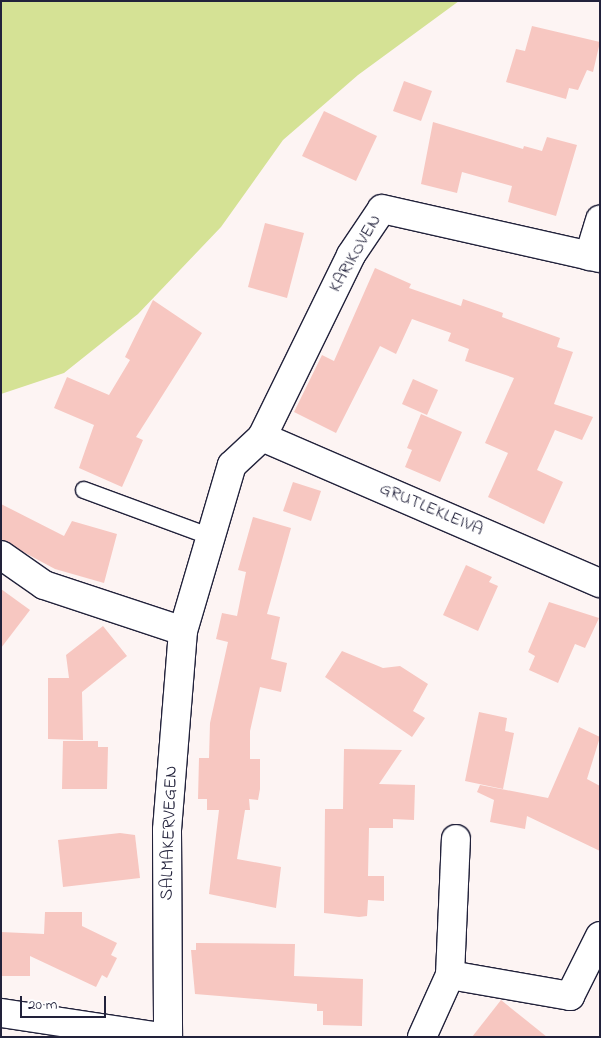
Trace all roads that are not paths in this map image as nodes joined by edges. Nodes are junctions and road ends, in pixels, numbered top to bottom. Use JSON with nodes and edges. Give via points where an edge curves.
{"nodes":[{"id":1,"x":600,"y":220,"type":"edge"},
{"id":2,"x":594,"y":257,"type":"edge"},
{"id":3,"x":262,"y":437,"type":"junction"},
{"id":4,"x":84,"y":490,"type":"dead end"},
{"id":5,"x":211,"y":538,"type":"junction"},
{"id":6,"x":1,"y":555,"type":"edge"},
{"id":7,"x":600,"y":583,"type":"edge"},
{"id":8,"x":183,"y":631,"type":"junction"},
{"id":9,"x":456,"y":838,"type":"dead end"},
{"id":10,"x":600,"y":936,"type":"edge"},
{"id":11,"x":450,"y":975,"type":"junction"},
{"id":12,"x":1,"y":1013,"type":"edge"},
{"id":13,"x":160,"y":1037,"type":"edge"},
{"id":14,"x":168,"y":1037,"type":"edge"},
{"id":15,"x":422,"y":1037,"type":"edge"}],
"edges":[{"from":1,"to":2,"type":"street","name":"KARIKOVEN"},
{"from":2,"to":3,"type":"street","name":"KARIKOVEN","via":[[382,209],[351,256]]},
{"from":3,"to":5,"type":"street","name":"SALMAKERVEGEN","via":[[232,465]]},
{"from":3,"to":7,"type":"street","name":"GRUTLEKLEIVA"},
{"from":4,"to":5,"type":"lane"},
{"from":5,"to":8,"type":"street","name":"SALMAKERVEGEN"},
{"from":6,"to":8,"type":"street","via":[[59,590]]},
{"from":8,"to":14,"type":"street","name":"SALMAKERVEGEN","via":[[167,830]]},
{"from":9,"to":11,"type":"street"},
{"from":10,"to":11,"type":"street","via":[[570,996]]},
{"from":11,"to":15,"type":"street"},
{"from":12,"to":13,"type":"street"}]}
